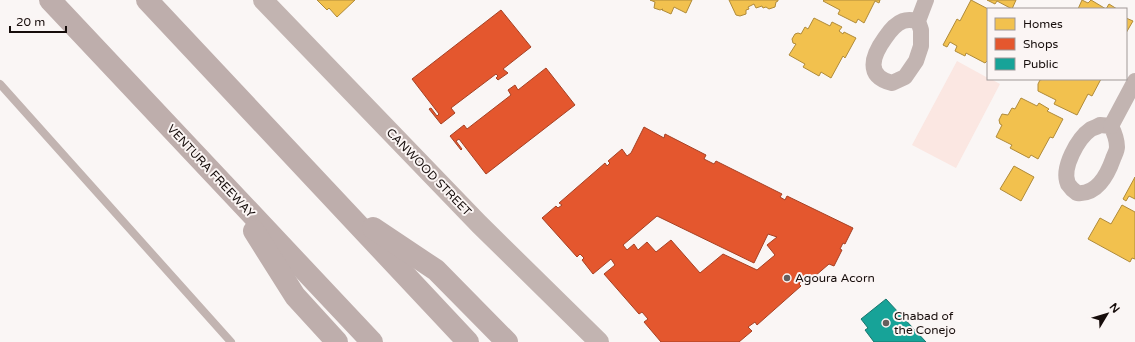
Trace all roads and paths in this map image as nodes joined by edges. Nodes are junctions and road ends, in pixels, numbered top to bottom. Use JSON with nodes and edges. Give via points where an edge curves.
{"nodes":[{"id":1,"x":50,"y":0,"type":"edge"},
{"id":2,"x":147,"y":0,"type":"edge"},
{"id":3,"x":263,"y":0,"type":"edge"},
{"id":4,"x":926,"y":0,"type":"edge"},
{"id":5,"x":918,"y":21,"type":"dead end"},
{"id":6,"x":1135,"y":81,"type":"edge"},
{"id":7,"x":0,"y":84,"type":"edge"},
{"id":8,"x":1111,"y":126,"type":"dead end"},
{"id":9,"x":228,"y":189,"type":"junction"},
{"id":10,"x":343,"y":209,"type":"junction"},
{"id":11,"x":231,"y":342,"type":"edge"},
{"id":12,"x":337,"y":342,"type":"edge"},
{"id":13,"x":372,"y":342,"type":"edge"},
{"id":14,"x":468,"y":342,"type":"edge"},
{"id":15,"x":507,"y":342,"type":"edge"},
{"id":16,"x":598,"y":342,"type":"edge"}],
"edges":[{"from":1,"to":9,"type":"highway","name":"VENTURA FREEWAY"},
{"from":2,"to":10,"type":"highway"},
{"from":3,"to":16,"type":"street","name":"CANWOOD STREET"},
{"from":4,"to":5,"type":"street"},
{"from":6,"to":8,"type":"street"},
{"from":7,"to":11,"type":"lane"},
{"from":9,"to":12,"type":"highway","via":[[295,296]]},
{"from":9,"to":13,"type":"highway","name":"VENTURA FREEWAY"},
{"from":10,"to":14,"type":"highway"},
{"from":10,"to":15,"type":"highway","via":[[436,270]]}]}
